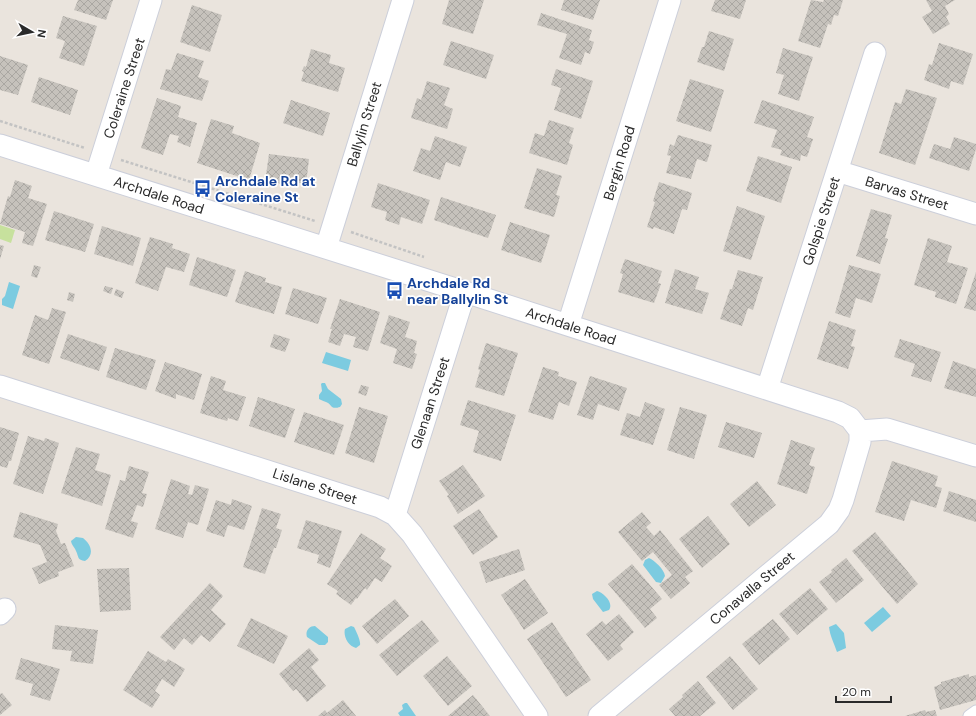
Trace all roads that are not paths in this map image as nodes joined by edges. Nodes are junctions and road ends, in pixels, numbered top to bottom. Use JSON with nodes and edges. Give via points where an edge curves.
{"nodes":[{"id":1,"x":152,"y":0,"type":"edge"},
{"id":2,"x":403,"y":0,"type":"edge"},
{"id":3,"x":670,"y":0,"type":"edge"},
{"id":4,"x":875,"y":53,"type":"dead end"},
{"id":5,"x":0,"y":145,"type":"edge"},
{"id":6,"x":837,"y":171,"type":"junction"},
{"id":7,"x":96,"y":175,"type":"junction"},
{"id":8,"x":976,"y":214,"type":"edge"},
{"id":9,"x":326,"y":248,"type":"junction"},
{"id":10,"x":465,"y":292,"type":"junction"},
{"id":11,"x":568,"y":325,"type":"junction"},
{"id":12,"x":0,"y":386,"type":"edge"},
{"id":13,"x":767,"y":389,"type":"junction"},
{"id":14,"x":860,"y":431,"type":"junction"},
{"id":15,"x":976,"y":456,"type":"edge"},
{"id":16,"x":395,"y":515,"type":"junction"},
{"id":17,"x":976,"y":710,"type":"edge"},
{"id":18,"x":536,"y":716,"type":"edge"},
{"id":19,"x":599,"y":716,"type":"edge"},
{"id":20,"x":969,"y":716,"type":"edge"}],
"edges":[{"from":1,"to":7,"type":"street","name":"Coleraine Street"},
{"from":2,"to":9,"type":"street","name":"Ballylin Street"},
{"from":3,"to":11,"type":"street","name":"Bergin Road"},
{"from":4,"to":6,"type":"street","name":"Golspie Street"},
{"from":5,"to":7,"type":"street","name":"Archdale Road"},
{"from":6,"to":8,"type":"street","name":"Barvas Street"},
{"from":6,"to":13,"type":"street","name":"Golspie Street"},
{"from":7,"to":9,"type":"street","name":"Archdale Road"},
{"from":9,"to":10,"type":"street","name":"Archdale Road"},
{"from":10,"to":11,"type":"street","name":"Archdale Road"},
{"from":10,"to":16,"type":"street","name":"Glenaan Street"},
{"from":11,"to":13,"type":"street","name":"Archdale Road"},
{"from":12,"to":16,"type":"street","name":"Lislane Street","via":[[380,507]]},
{"from":13,"to":14,"type":"street","name":"Archdale Road","via":[[838,412],[850,418]]},
{"from":14,"to":15,"type":"street","via":[[887,428]]},
{"from":14,"to":19,"type":"street","name":"Conavalla Street","via":[[860,442],[843,500],[829,524]]},
{"from":16,"to":18,"type":"street","name":"Lislane Street","via":[[412,534]]},
{"from":17,"to":20,"type":"lane"}]}
